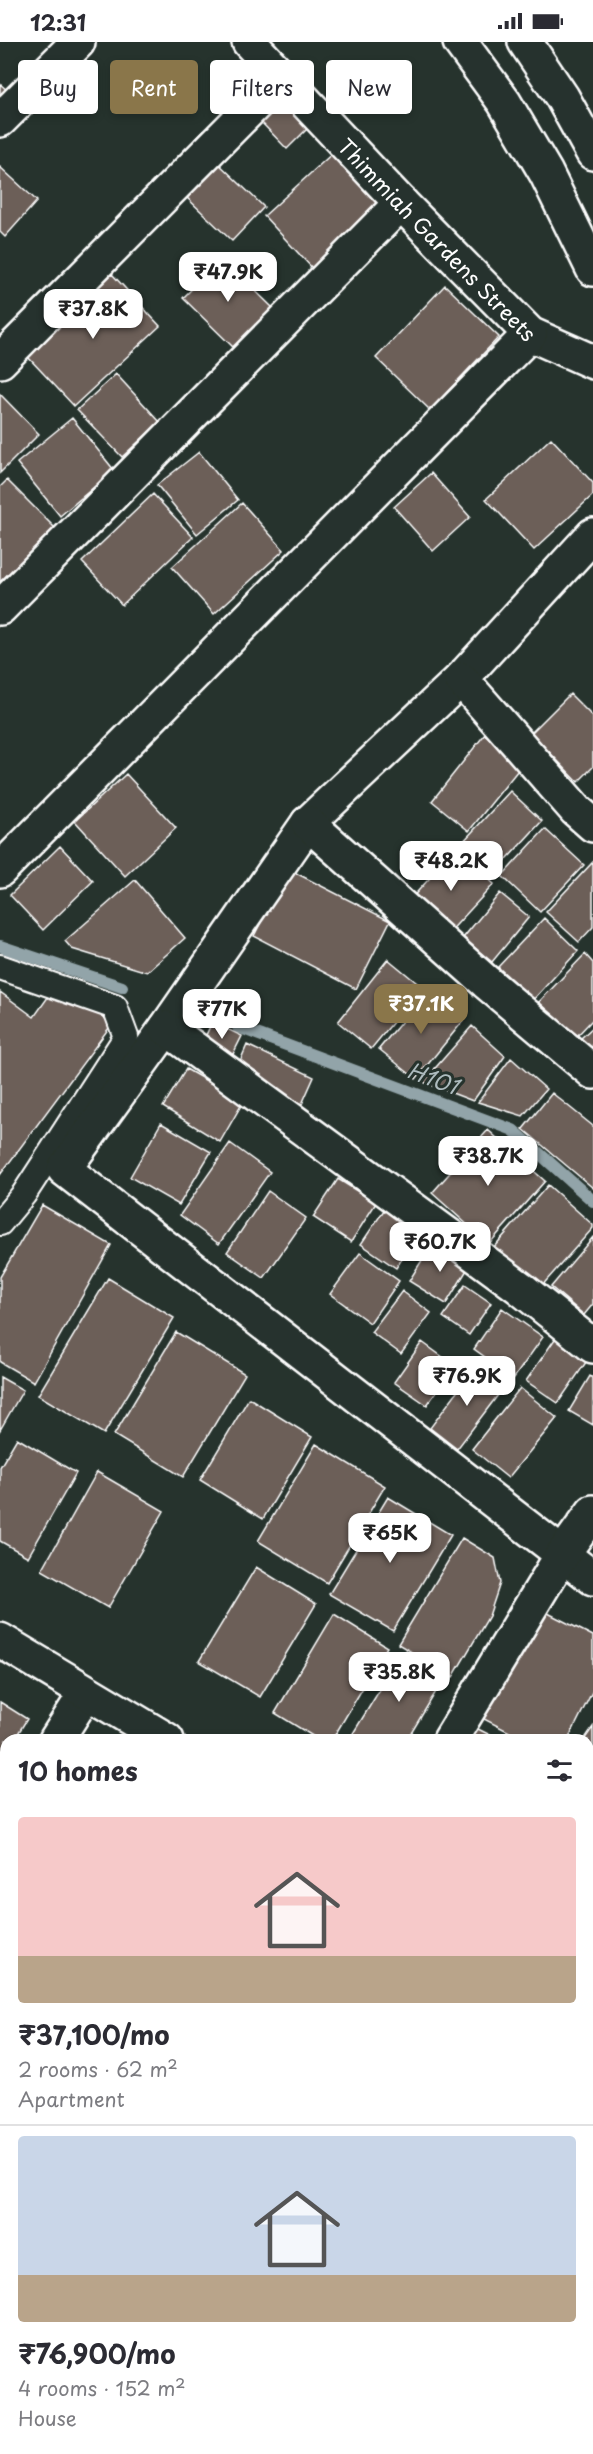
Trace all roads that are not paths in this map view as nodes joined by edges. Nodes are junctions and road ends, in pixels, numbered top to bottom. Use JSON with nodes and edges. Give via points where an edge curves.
{"nodes":[{"id":1,"x":78,"y":42,"type":"edge"},
{"id":2,"x":249,"y":42,"type":"edge"},
{"id":3,"x":460,"y":42,"type":"edge"},
{"id":4,"x":525,"y":42,"type":"edge"},
{"id":5,"x":265,"y":60,"type":"edge"},
{"id":6,"x":314,"y":112,"type":"edge"},
{"id":7,"x":245,"y":114,"type":"edge"},
{"id":8,"x":0,"y":120,"type":"edge"},
{"id":9,"x":593,"y":153,"type":"edge"},
{"id":10,"x":402,"y":203,"type":"junction"},
{"id":11,"x":593,"y":269,"type":"edge"},
{"id":12,"x":530,"y":334,"type":"junction"},
{"id":13,"x":0,"y":362,"type":"edge"},
{"id":14,"x":593,"y":362,"type":"edge"},
{"id":15,"x":593,"y":535,"type":"edge"},
{"id":16,"x":0,"y":608,"type":"edge"},
{"id":17,"x":461,"y":680,"type":"junction"},
{"id":18,"x":587,"y":809,"type":"edge"},
{"id":19,"x":308,"y":823,"type":"junction"},
{"id":20,"x":0,"y":870,"type":"edge"},
{"id":21,"x":0,"y":966,"type":"edge"},
{"id":22,"x":166,"y":1028,"type":"junction"},
{"id":23,"x":593,"y":1072,"type":"edge"},
{"id":24,"x":0,"y":1223,"type":"edge"},
{"id":25,"x":593,"y":1346,"type":"edge"},
{"id":26,"x":593,"y":1512,"type":"edge"},
{"id":27,"x":562,"y":1555,"type":"junction"},
{"id":28,"x":593,"y":1578,"type":"edge"},
{"id":29,"x":0,"y":1640,"type":"edge"},
{"id":30,"x":86,"y":1693,"type":"junction"},
{"id":31,"x":60,"y":1734,"type":"edge"},
{"id":32,"x":157,"y":1734,"type":"edge"},
{"id":33,"x":454,"y":1734,"type":"edge"}],
"edges":[{"from":1,"to":8,"type":"street"},
{"from":2,"to":5,"type":"street","name":"Thimmiah Gardens Streets"},
{"from":3,"to":11,"type":"street","via":[[504,102],[546,173]]},
{"from":4,"to":9,"type":"street"},
{"from":6,"to":10,"type":"street","name":"Thimmiah Gardens Streets"},
{"from":7,"to":13,"type":"street"},
{"from":10,"to":12,"type":"street","name":"Thimmiah Gardens Streets"},
{"from":10,"to":16,"type":"street"},
{"from":12,"to":14,"type":"street","name":"Thimmiah Gardens Streets"},
{"from":12,"to":20,"type":"street"},
{"from":15,"to":17,"type":"street"},
{"from":17,"to":18,"type":"street"},
{"from":17,"to":19,"type":"street"},
{"from":19,"to":22,"type":"street"},
{"from":19,"to":23,"type":"street"},
{"from":21,"to":24,"type":"lane","via":[[115,1007],[126,1037],[24,1194]]},
{"from":22,"to":25,"type":"street","via":[[519,1287]]},
{"from":22,"to":27,"type":"street","via":[[64,1169]]},
{"from":26,"to":27,"type":"street"},
{"from":27,"to":28,"type":"street"},
{"from":27,"to":33,"type":"street"},
{"from":29,"to":30,"type":"street"},
{"from":30,"to":31,"type":"street"},
{"from":30,"to":32,"type":"street"}]}
